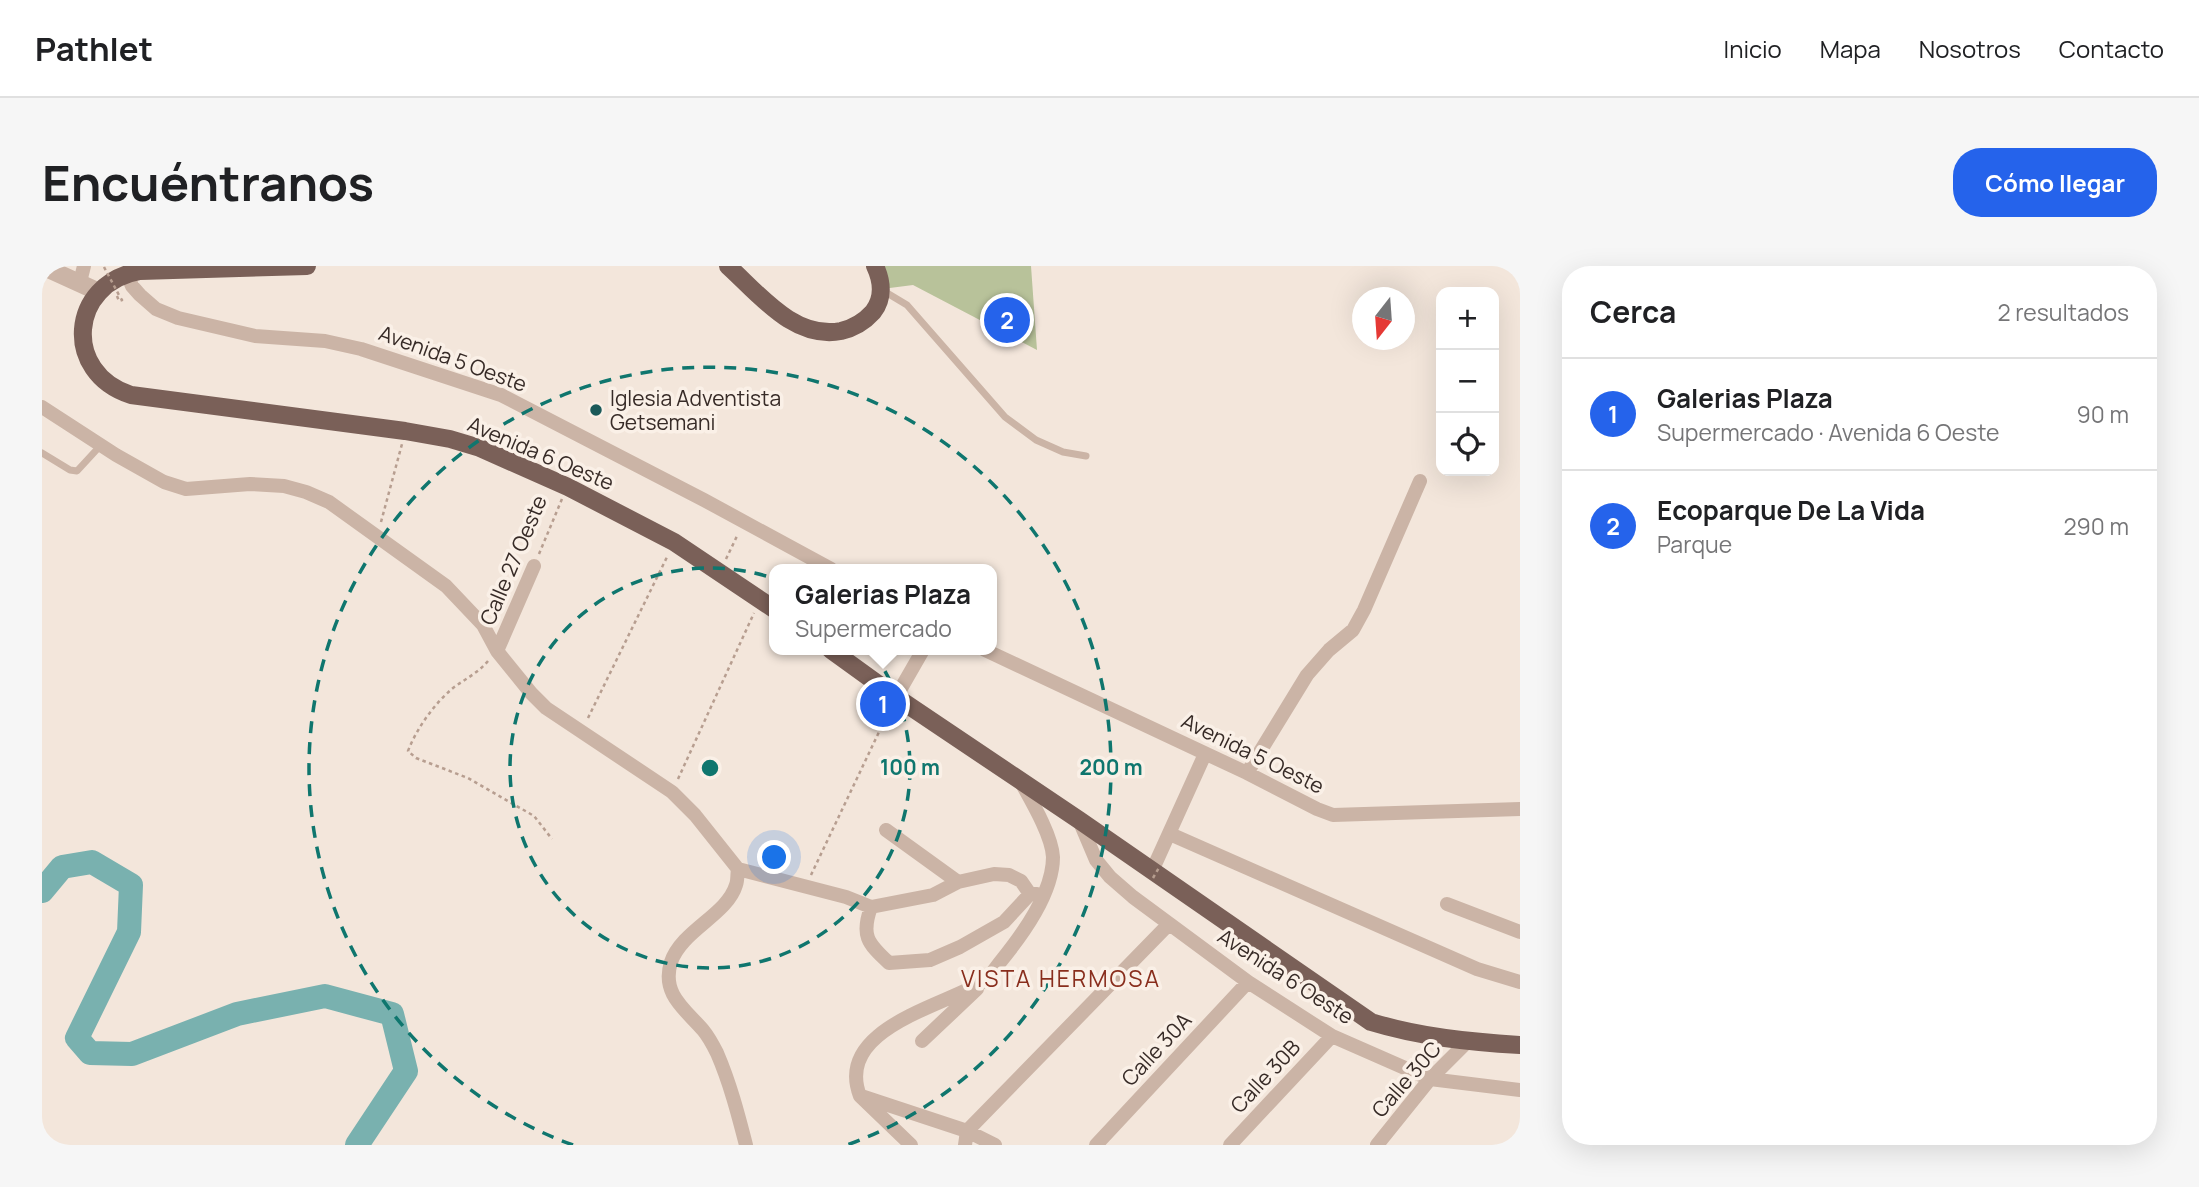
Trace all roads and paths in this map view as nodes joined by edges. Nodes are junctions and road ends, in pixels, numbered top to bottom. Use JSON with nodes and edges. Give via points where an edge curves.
{"nodes":[{"id":1,"x":42,"y":266,"type":"edge"},
{"id":2,"x":307,"y":266,"type":"edge"},
{"id":3,"x":728,"y":266,"type":"edge"},
{"id":4,"x":875,"y":266,"type":"edge"},
{"id":5,"x":102,"y":267,"type":"edge"},
{"id":6,"x":82,"y":274,"type":"edge"},
{"id":7,"x":127,"y":274,"type":"junction"},
{"id":8,"x":882,"y":289,"type":"junction"},
{"id":9,"x":112,"y":295,"type":"junction"},
{"id":10,"x":42,"y":407,"type":"edge"},
{"id":11,"x":405,"y":431,"type":"junction"},
{"id":12,"x":101,"y":445,"type":"junction"},
{"id":13,"x":42,"y":453,"type":"edge"},
{"id":14,"x":1086,"y":456,"type":"dead end"},
{"id":15,"x":1420,"y":481,"type":"dead end"},
{"id":16,"x":568,"y":487,"type":"junction"},
{"id":17,"x":744,"y":522,"type":"junction"},
{"id":18,"x":377,"y":535,"type":"junction"},
{"id":19,"x":674,"y":542,"type":"junction"},
{"id":20,"x":822,"y":564,"type":"edge"},
{"id":21,"x":534,"y":566,"type":"joint"},
{"id":22,"x":719,"y":572,"type":"junction"},
{"id":23,"x":768,"y":604,"type":"edge"},
{"id":24,"x":497,"y":651,"type":"junction"},
{"id":25,"x":838,"y":655,"type":"edge"},
{"id":26,"x":920,"y":655,"type":"edge"},
{"id":27,"x":996,"y":655,"type":"edge"},
{"id":28,"x":896,"y":697,"type":"junction"},
{"id":29,"x":582,"y":731,"type":"junction"},
{"id":30,"x":1205,"y":754,"type":"junction"},
{"id":31,"x":1247,"y":773,"type":"junction"},
{"id":32,"x":1022,"y":784,"type":"junction"},
{"id":33,"x":672,"y":792,"type":"junction"},
{"id":34,"x":1520,"y":808,"type":"edge"},
{"id":35,"x":1079,"y":820,"type":"junction"},
{"id":36,"x":886,"y":830,"type":"dead end"},
{"id":37,"x":1170,"y":834,"type":"junction"},
{"id":38,"x":552,"y":839,"type":"dead end"},
{"id":39,"x":737,"y":869,"type":"junction"},
{"id":40,"x":1155,"y":872,"type":"junction"},
{"id":41,"x":958,"y":882,"type":"junction"},
{"id":42,"x":805,"y":888,"type":"junction"},
{"id":43,"x":1030,"y":894,"type":"junction"},
{"id":44,"x":1045,"y":894,"type":"junction"},
{"id":45,"x":1447,"y":904,"type":"dead end"},
{"id":46,"x":871,"y":906,"type":"junction"},
{"id":47,"x":1168,"y":925,"type":"junction"},
{"id":48,"x":1520,"y":932,"type":"edge"},
{"id":49,"x":986,"y":980,"type":"junction"},
{"id":50,"x":1248,"y":982,"type":"junction"},
{"id":51,"x":1520,"y":982,"type":"edge"},
{"id":52,"x":1332,"y":1036,"type":"junction"},
{"id":53,"x":922,"y":1041,"type":"dead end"},
{"id":54,"x":1468,"y":1042,"type":"junction"},
{"id":55,"x":1520,"y":1045,"type":"edge"},
{"id":56,"x":1430,"y":1079,"type":"junction"},
{"id":57,"x":1520,"y":1090,"type":"edge"},
{"id":58,"x":860,"y":1096,"type":"junction"},
{"id":59,"x":966,"y":1138,"type":"edge"},
{"id":60,"x":746,"y":1145,"type":"edge"},
{"id":61,"x":911,"y":1145,"type":"edge"},
{"id":62,"x":995,"y":1145,"type":"edge"},
{"id":63,"x":1096,"y":1145,"type":"edge"},
{"id":64,"x":1230,"y":1145,"type":"edge"},
{"id":65,"x":1377,"y":1145,"type":"edge"}],
"edges":[{"from":1,"to":6,"type":"street"},
{"from":2,"to":7,"type":"main road"},
{"from":3,"to":8,"type":"main road","via":[[782,315],[817,332],[845,330],[862,322],[876,307]]},
{"from":4,"to":8,"type":"main road"},
{"from":5,"to":9,"type":"path","bridge":true},
{"from":6,"to":9,"type":"street"},
{"from":7,"to":9,"type":"main road","via":[[117,277]]},
{"from":7,"to":17,"type":"street","name":"Avenida 5 Oeste","via":[[132,286],[156,309],[178,318],[255,335],[361,349],[501,395]]},
{"from":8,"to":14,"type":"lane","via":[[907,305],[1005,418],[1063,453]]},
{"from":9,"to":11,"type":"main road","name":"Avenida 6 Oeste","via":[[92,300],[83,335],[97,374],[121,391],[138,397]]},
{"from":10,"to":12,"type":"street"},
{"from":11,"to":16,"type":"main road","name":"Avenida 6 Oeste","via":[[480,448]]},
{"from":11,"to":18,"type":"path"},
{"from":12,"to":13,"type":"lane","via":[[77,471]]},
{"from":12,"to":18,"type":"street","via":[[164,482],[186,489],[250,484],[306,492]]},
{"from":15,"to":31,"type":"street","via":[[1353,630],[1307,675]]},
{"from":16,"to":19,"type":"main road","name":"Avenida 6 Oeste"},
{"from":16,"to":21,"type":"path","name":"Calle 27 Oeste"},
{"from":17,"to":20,"type":"street","name":"Avenida 5 Oeste"},
{"from":17,"to":22,"type":"path"},
{"from":18,"to":24,"type":"street","via":[[446,586],[483,625]]},
{"from":19,"to":22,"type":"main road","name":"Avenida 6 Oeste"},
{"from":19,"to":29,"type":"path"},
{"from":21,"to":24,"type":"street","name":"Calle 27 Oeste"},
{"from":22,"to":23,"type":"main road","name":"Avenida 6 Oeste"},
{"from":23,"to":33,"type":"path"},
{"from":24,"to":29,"type":"street","via":[[546,708]]},
{"from":24,"to":38,"type":"path","via":[[482,669],[435,706],[408,751],[468,778],[534,816]]},
{"from":25,"to":28,"type":"main road","name":"Avenida 6 Oeste"},
{"from":26,"to":28,"type":"street"},
{"from":27,"to":30,"type":"street","name":"Avenida 5 Oeste"},
{"from":28,"to":32,"type":"main road","name":"Avenida 6 Oeste"},
{"from":28,"to":42,"type":"path"},
{"from":29,"to":33,"type":"street"},
{"from":30,"to":31,"type":"street","name":"Avenida 5 Oeste"},
{"from":30,"to":37,"type":"street"},
{"from":31,"to":34,"type":"street","name":"Avenida 5 Oeste","via":[[1333,815]]},
{"from":32,"to":35,"type":"main road","name":"Avenida 6 Oeste"},
{"from":32,"to":44,"type":"street","via":[[1053,856]]},
{"from":33,"to":39,"type":"street"},
{"from":35,"to":40,"type":"main road","name":"Avenida 6 Oeste"},
{"from":35,"to":47,"type":"street","name":"Avenida 6 Oeste","via":[[1096,860],[1110,877]]},
{"from":36,"to":41,"type":"street"},
{"from":37,"to":40,"type":"street"},
{"from":37,"to":51,"type":"street","via":[[1477,969]]},
{"from":39,"to":42,"type":"street"},
{"from":39,"to":60,"type":"street","via":[[736,885],[725,902],[680,945],[671,962],[668,984],[676,1003],[704,1030],[716,1052]]},
{"from":40,"to":54,"type":"main road","name":"Avenida 6 Oeste","via":[[1371,1022]]},
{"from":41,"to":43,"type":"street","via":[[1009,875],[1021,881]]},
{"from":41,"to":46,"type":"street","via":[[933,895]]},
{"from":42,"to":46,"type":"street"},
{"from":43,"to":44,"type":"street"},
{"from":43,"to":46,"type":"street","via":[[1004,922],[960,947],[930,960],[902,963],[889,962],[866,937]]},
{"from":44,"to":49,"type":"street","via":[[1022,936]]},
{"from":45,"to":48,"type":"street"},
{"from":47,"to":50,"type":"street","name":"Avenida 6 Oeste"},
{"from":47,"to":59,"type":"street"},
{"from":49,"to":53,"type":"street"},
{"from":49,"to":58,"type":"street","via":[[894,1024],[872,1042],[860,1059],[856,1085]]},
{"from":50,"to":52,"type":"street","name":"Avenida 6 Oeste"},
{"from":50,"to":63,"type":"street","name":"Calle 30A"},
{"from":52,"to":56,"type":"street","name":"Avenida 6 Oeste"},
{"from":52,"to":64,"type":"street","name":"Calle 30B"},
{"from":54,"to":55,"type":"main road","name":"Avenida 6 Oeste"},
{"from":54,"to":56,"type":"street","name":"Calle 30C"},
{"from":56,"to":57,"type":"street","name":"Avenida 6 Oeste"},
{"from":56,"to":65,"type":"street","name":"Calle 30C"},
{"from":58,"to":59,"type":"street","via":[[892,1104]]},
{"from":58,"to":61,"type":"street"},
{"from":59,"to":62,"type":"street"}]}
